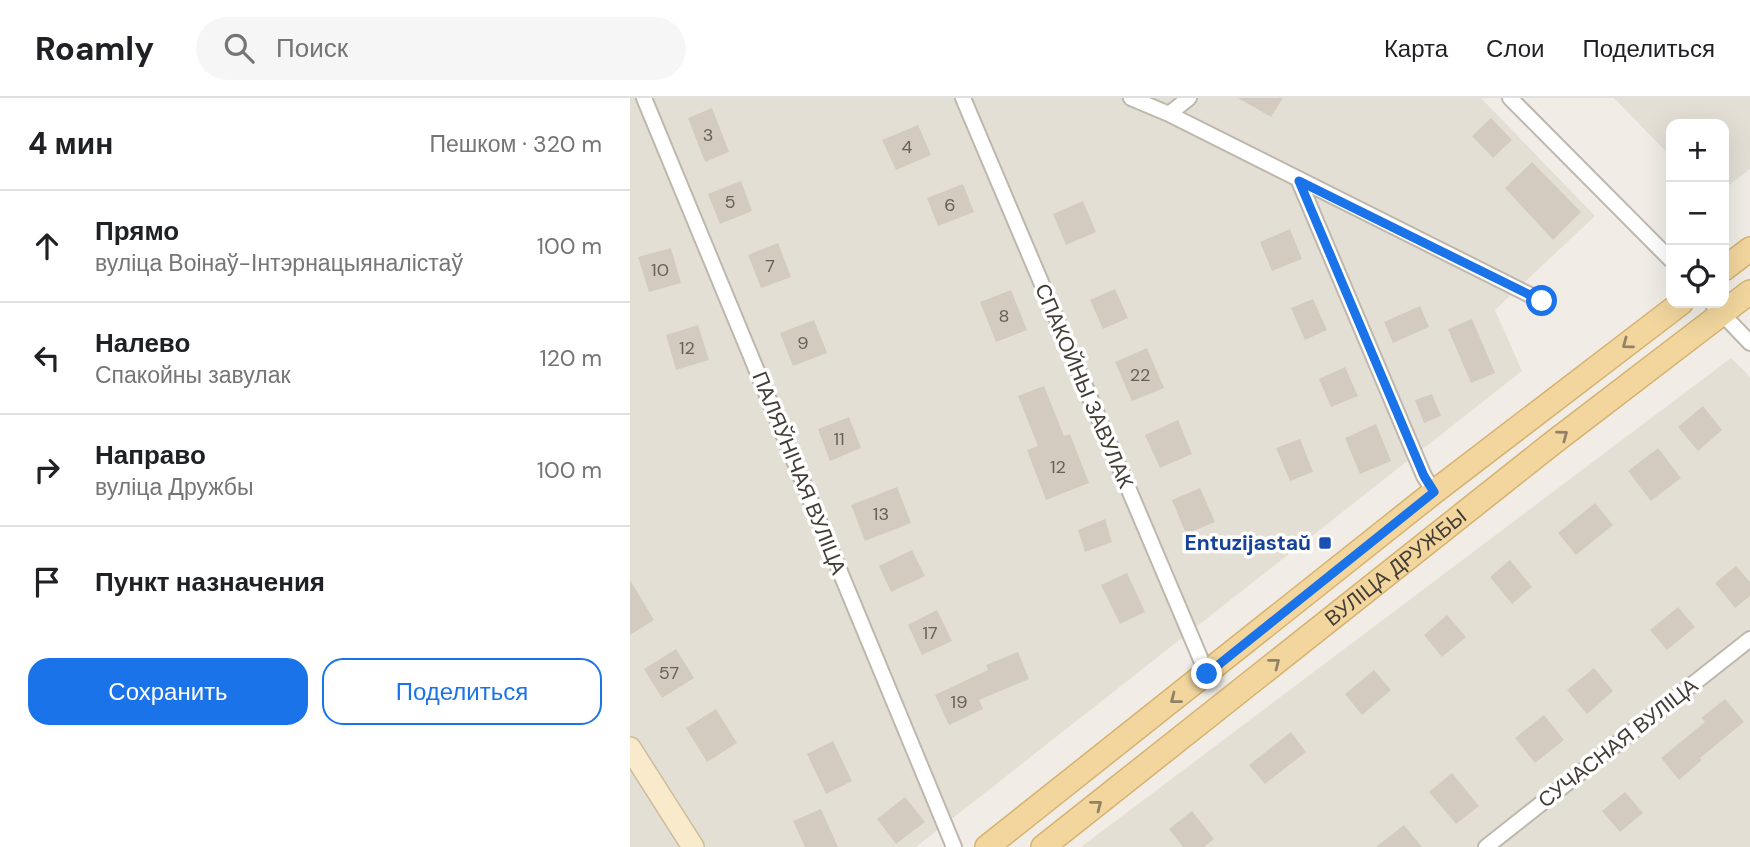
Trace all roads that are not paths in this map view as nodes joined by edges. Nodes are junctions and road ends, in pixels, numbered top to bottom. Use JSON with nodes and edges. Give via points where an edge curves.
{"nodes":[{"id":1,"x":644,"y":98,"type":"edge"},
{"id":2,"x":963,"y":98,"type":"edge"},
{"id":3,"x":1131,"y":98,"type":"edge"},
{"id":4,"x":1189,"y":98,"type":"edge"},
{"id":5,"x":1510,"y":98,"type":"edge"},
{"id":6,"x":1169,"y":114,"type":"junction"},
{"id":7,"x":1299,"y":181,"type":"junction"},
{"id":8,"x":1750,"y":249,"type":"edge"},
{"id":9,"x":1666,"y":255,"type":"edge"},
{"id":10,"x":1729,"y":265,"type":"edge"},
{"id":11,"x":1750,"y":292,"type":"edge"},
{"id":12,"x":1542,"y":301,"type":"dead end"},
{"id":13,"x":1674,"y":308,"type":"edge"},
{"id":14,"x":1717,"y":309,"type":"edge"},
{"id":15,"x":1750,"y":343,"type":"edge"},
{"id":16,"x":1434,"y":492,"type":"junction"},
{"id":17,"x":1750,"y":639,"type":"edge"},
{"id":18,"x":1207,"y":674,"type":"junction"},
{"id":19,"x":630,"y":748,"type":"edge"},
{"id":20,"x":693,"y":847,"type":"edge"},
{"id":21,"x":954,"y":847,"type":"edge"},
{"id":22,"x":987,"y":847,"type":"edge"},
{"id":23,"x":1043,"y":847,"type":"edge"},
{"id":24,"x":1486,"y":847,"type":"edge"}],
"edges":[{"from":1,"to":21,"type":"street","name":"ПАЛЯЎНІЧАЯ ВУЛІЦА"},
{"from":2,"to":18,"type":"street","name":"СПАКОЙНЫ ЗАВУЛАК"},
{"from":3,"to":6,"type":"street"},
{"from":4,"to":6,"type":"street"},
{"from":5,"to":9,"type":"street"},
{"from":6,"to":7,"type":"street"},
{"from":7,"to":12,"type":"street"},
{"from":7,"to":16,"type":"street"},
{"from":8,"to":10,"type":"main road"},
{"from":11,"to":14,"type":"main road","name":"ВУЛІЦА ДРУЖБЫ"},
{"from":13,"to":16,"type":"main road","name":"ВУЛІЦА ДРУЖБЫ","one_way":true},
{"from":14,"to":15,"type":"street"},
{"from":23,"to":14,"type":"main road","name":"ВУЛІЦА ДРУЖБЫ","one_way":true},
{"from":16,"to":18,"type":"main road","name":"ВУЛІЦА ДРУЖБЫ"},
{"from":17,"to":24,"type":"street","name":"СУЧАСНАЯ ВУЛІЦА"},
{"from":18,"to":22,"type":"main road","name":"ВУЛІЦА ДРУЖБЫ","one_way":true},
{"from":19,"to":20,"type":"main road"}]}
